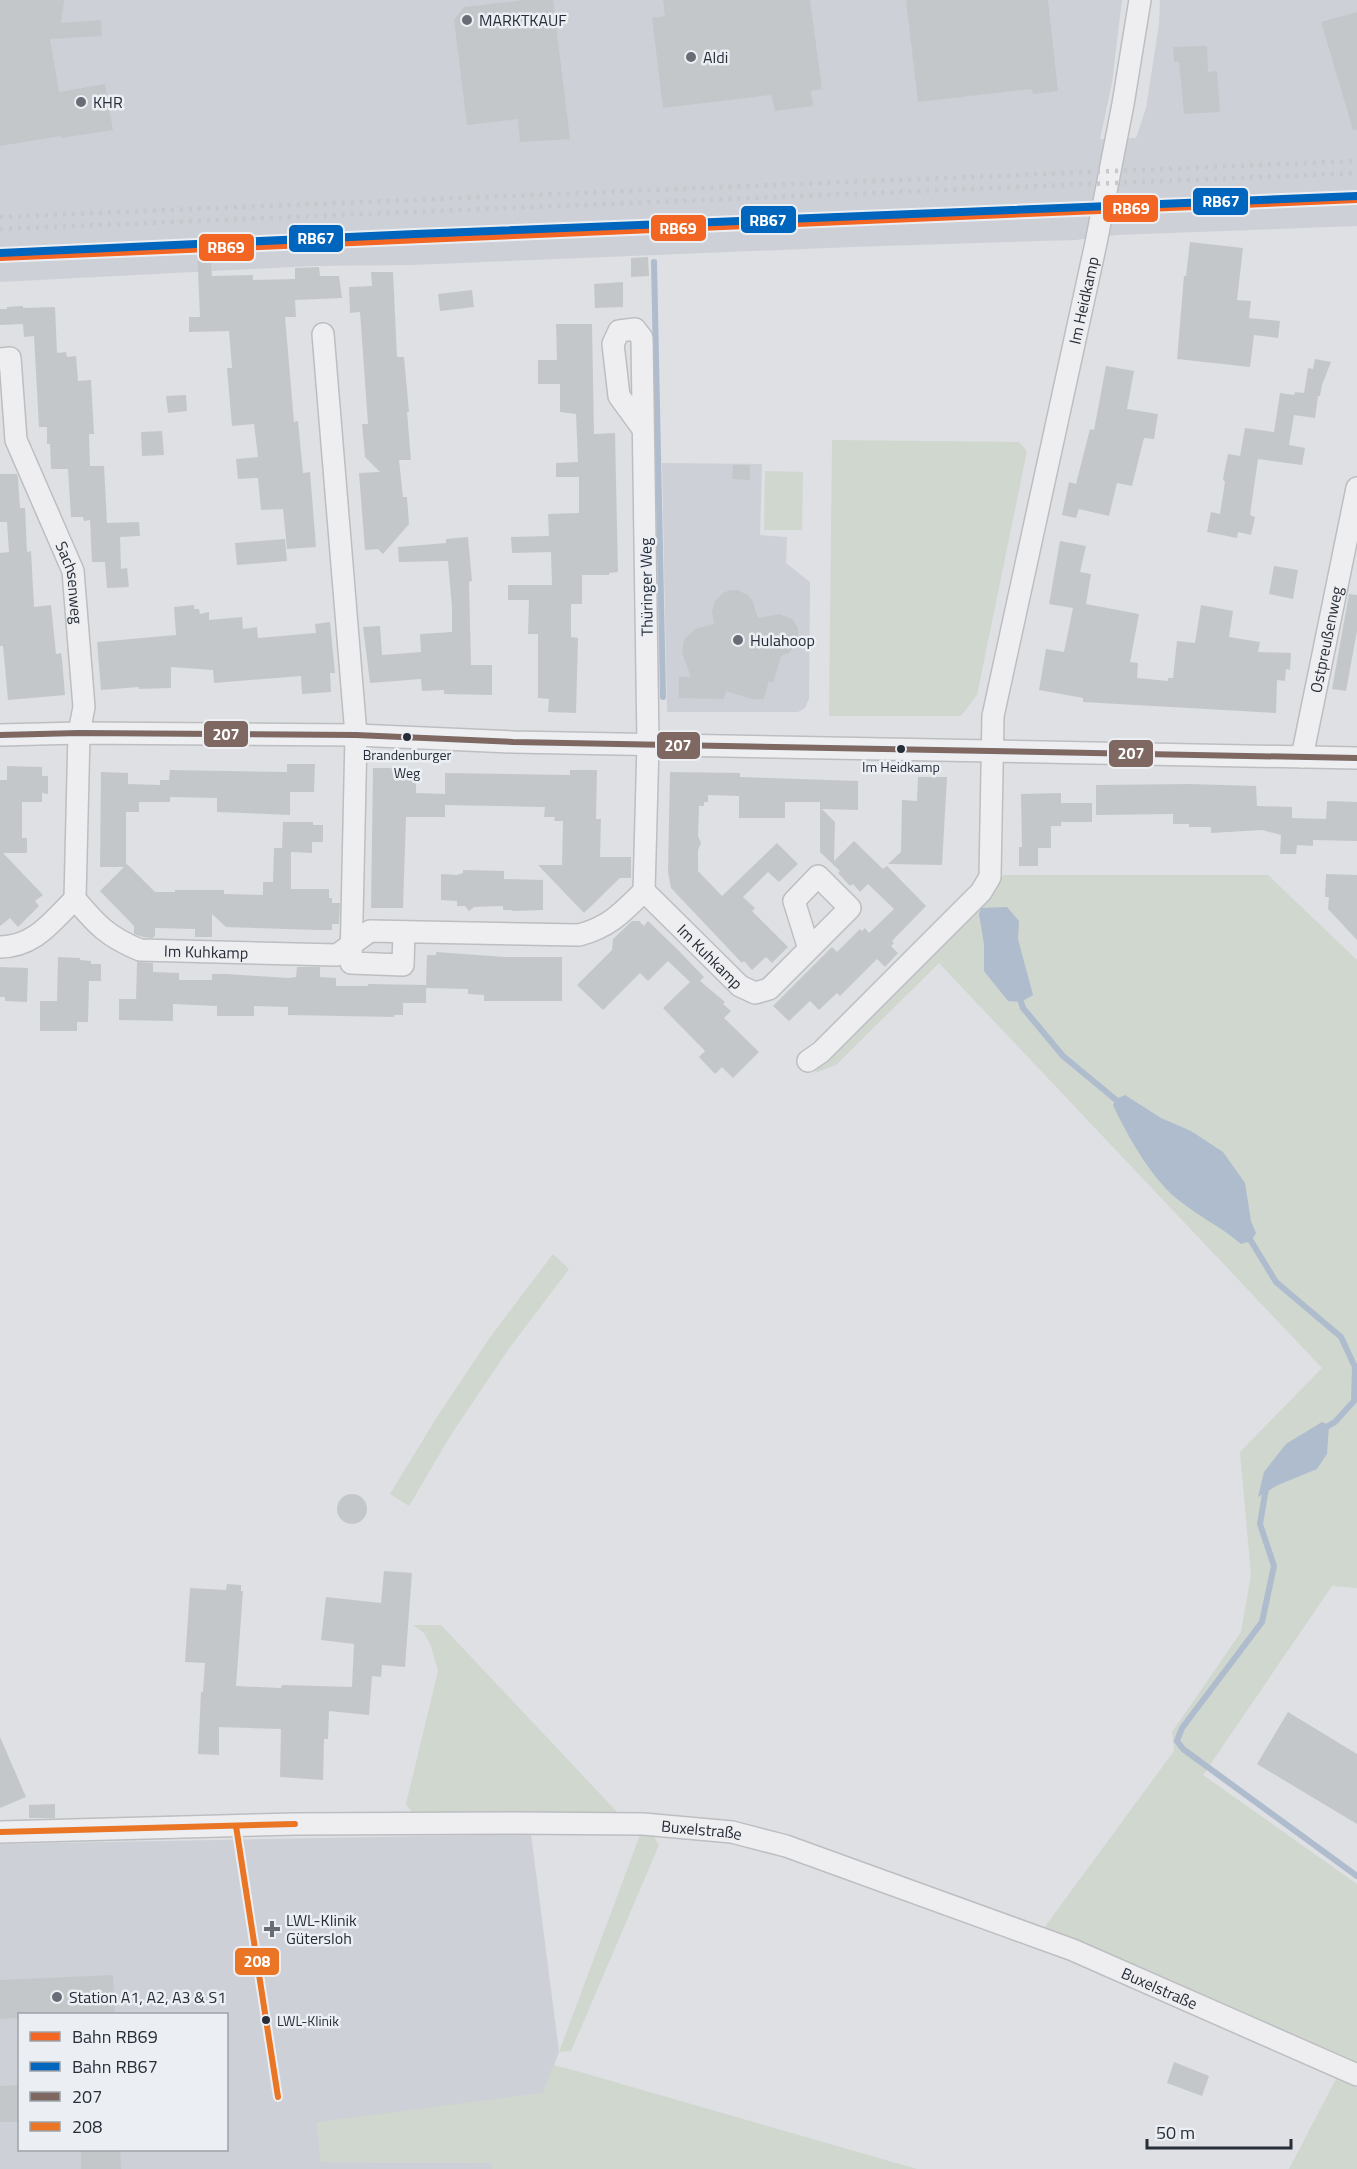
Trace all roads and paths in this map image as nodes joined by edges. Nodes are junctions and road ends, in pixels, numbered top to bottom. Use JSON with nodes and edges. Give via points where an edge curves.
{"nodes":[{"id":1,"x":1140,"y":0,"type":"edge"},
{"id":2,"x":323,"y":334,"type":"dead end"},
{"id":3,"x":0,"y":359,"type":"edge"},
{"id":4,"x":643,"y":429,"type":"dead end"},
{"id":5,"x":8,"y":438,"type":"edge"},
{"id":6,"x":1357,"y":488,"type":"edge"},
{"id":7,"x":79,"y":733,"type":"junction"},
{"id":8,"x":0,"y":735,"type":"edge"},
{"id":9,"x":356,"y":735,"type":"junction"},
{"id":10,"x":648,"y":744,"type":"junction"},
{"id":11,"x":992,"y":751,"type":"junction"},
{"id":12,"x":1302,"y":757,"type":"junction"},
{"id":13,"x":1357,"y":758,"type":"edge"},
{"id":14,"x":644,"y":891,"type":"junction"},
{"id":15,"x":75,"y":899,"type":"junction"},
{"id":16,"x":404,"y":932,"type":"junction"},
{"id":17,"x":352,"y":943,"type":"junction"},
{"id":18,"x":0,"y":947,"type":"edge"},
{"id":19,"x":809,"y":949,"type":"dead end"},
{"id":20,"x":808,"y":1061,"type":"dead end"},
{"id":21,"x":0,"y":1832,"type":"edge"},
{"id":22,"x":1357,"y":2075,"type":"edge"}],
"edges":[{"from":1,"to":11,"type":"street","name":"Im Heidkamp","via":[[1096,243],[993,716]]},
{"from":2,"to":9,"type":"street"},
{"from":3,"to":5,"type":"street","name":"Sachsenweg","via":[[10,358]]},
{"from":4,"to":10,"type":"street","name":"Thüringer Weg"},
{"from":5,"to":7,"type":"street","name":"Sachsenweg","via":[[73,571],[84,707]]},
{"from":6,"to":12,"type":"street","name":"Ostpreußenweg"},
{"from":7,"to":8,"type":"street"},
{"from":7,"to":9,"type":"street"},
{"from":7,"to":15,"type":"street"},
{"from":9,"to":10,"type":"street"},
{"from":9,"to":17,"type":"street"},
{"from":10,"to":11,"type":"street"},
{"from":10,"to":14,"type":"street"},
{"from":11,"to":12,"type":"street"},
{"from":11,"to":20,"type":"street","name":"Im Heidkamp","via":[[990,877],[981,892]]},
{"from":12,"to":13,"type":"street"},
{"from":14,"to":16,"type":"street","name":"Im Kuhkamp","via":[[617,918],[597,930],[579,934]]},
{"from":14,"to":19,"type":"street","name":"Im Kuhkamp","via":[[740,986],[755,993],[769,989]]},
{"from":15,"to":17,"type":"street","name":"Im Kuhkamp","via":[[95,924],[117,941],[140,950],[337,955]]},
{"from":15,"to":18,"type":"street","via":[[33,939],[22,945]]},
{"from":16,"to":17,"type":"street","name":"Im Kuhkamp","via":[[370,931]]},
{"from":16,"to":17,"type":"street","via":[[403,965],[351,963]]},
{"from":21,"to":22,"type":"street","name":"Buxelstraße","via":[[515,1823],[643,1824],[732,1832],[786,1846],[1073,1950]]}]}
